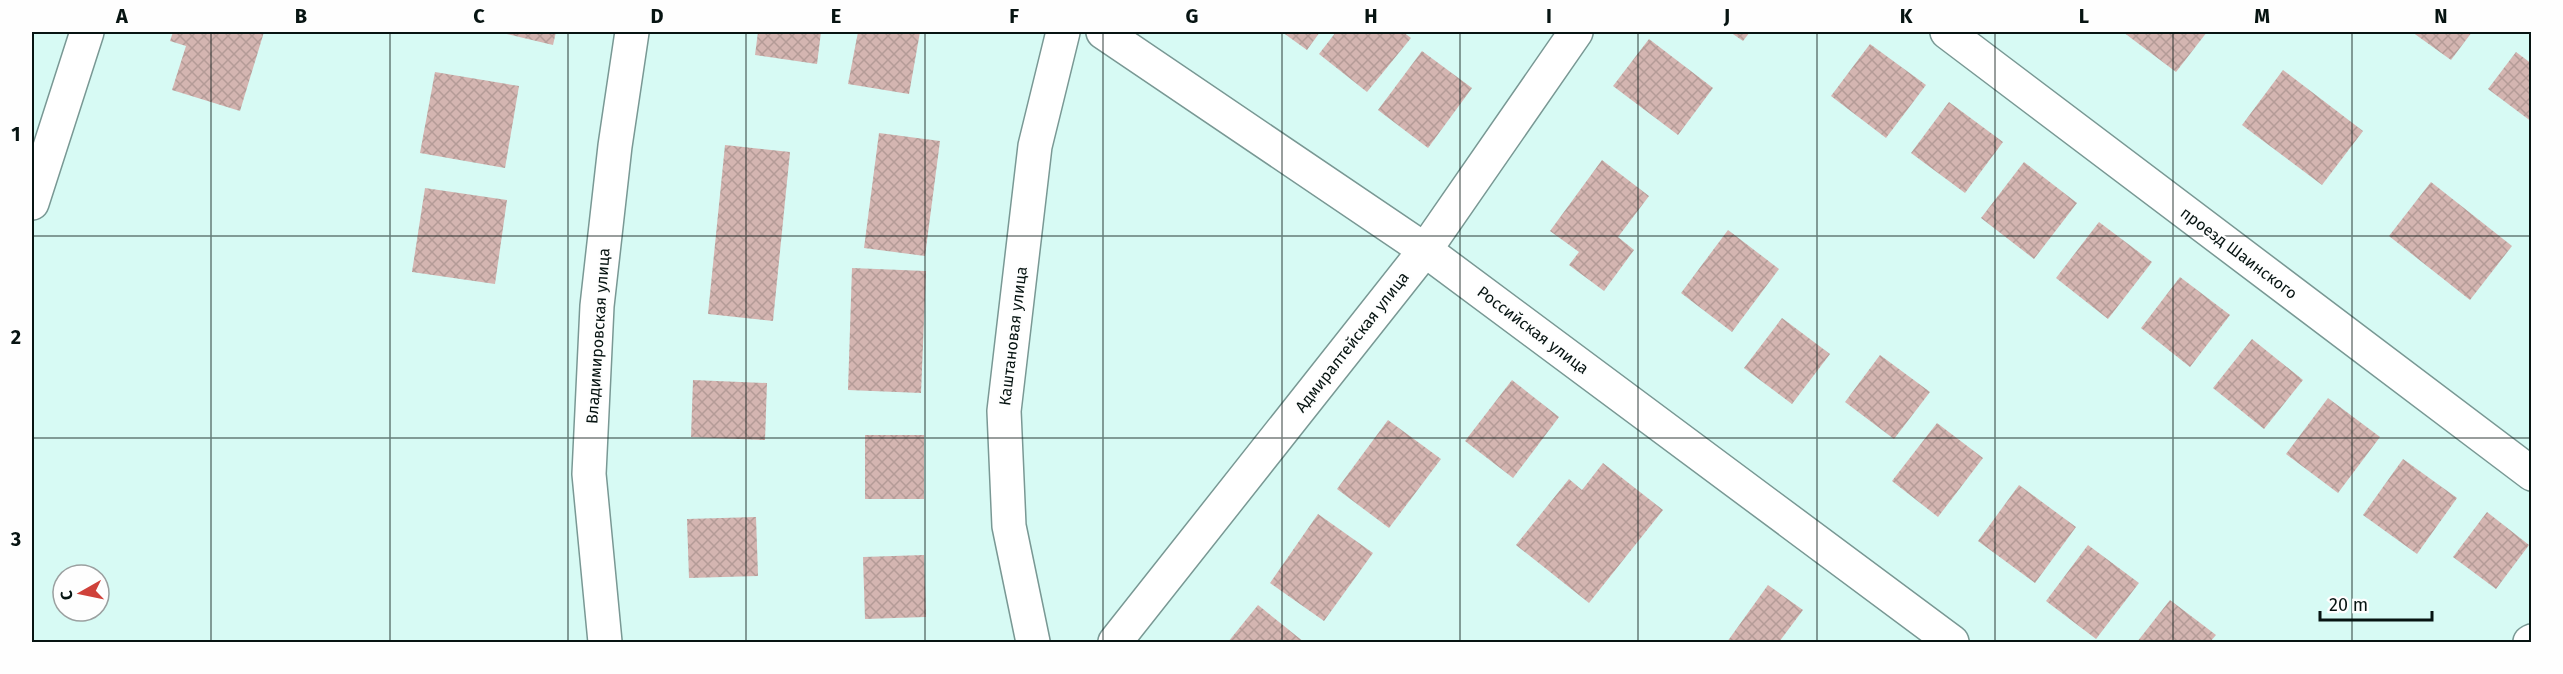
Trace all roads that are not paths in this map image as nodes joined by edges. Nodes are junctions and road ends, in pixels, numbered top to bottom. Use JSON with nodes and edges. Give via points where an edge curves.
{"nodes":[{"id":1,"x":87,"y":32,"type":"edge"},
{"id":2,"x":632,"y":32,"type":"edge"},
{"id":3,"x":1063,"y":32,"type":"edge"},
{"id":4,"x":1103,"y":32,"type":"edge"},
{"id":5,"x":1576,"y":32,"type":"edge"},
{"id":6,"x":1947,"y":32,"type":"edge"},
{"id":7,"x":32,"y":202,"type":"edge"},
{"id":8,"x":1425,"y":250,"type":"junction"},
{"id":9,"x":2532,"y":474,"type":"edge"},
{"id":10,"x":605,"y":642,"type":"edge"},
{"id":11,"x":1033,"y":642,"type":"edge"},
{"id":12,"x":1115,"y":642,"type":"edge"},
{"id":13,"x":1952,"y":642,"type":"edge"}],
"edges":[{"from":1,"to":7,"type":"street"},
{"from":2,"to":10,"type":"street","name":"Владимировская улица","via":[[597,306],[589,474]]},
{"from":3,"to":11,"type":"street","name":"Каштановая улица","via":[[1035,146],[1004,411],[1009,526]]},
{"from":4,"to":8,"type":"street","name":"Российская улица"},
{"from":5,"to":8,"type":"street","name":"Адмиралтейская улица"},
{"from":6,"to":9,"type":"street","name":"проезд Шаинского"},
{"from":8,"to":12,"type":"street","name":"Адмиралтейская улица"},
{"from":8,"to":13,"type":"street","name":"Российская улица"}]}
